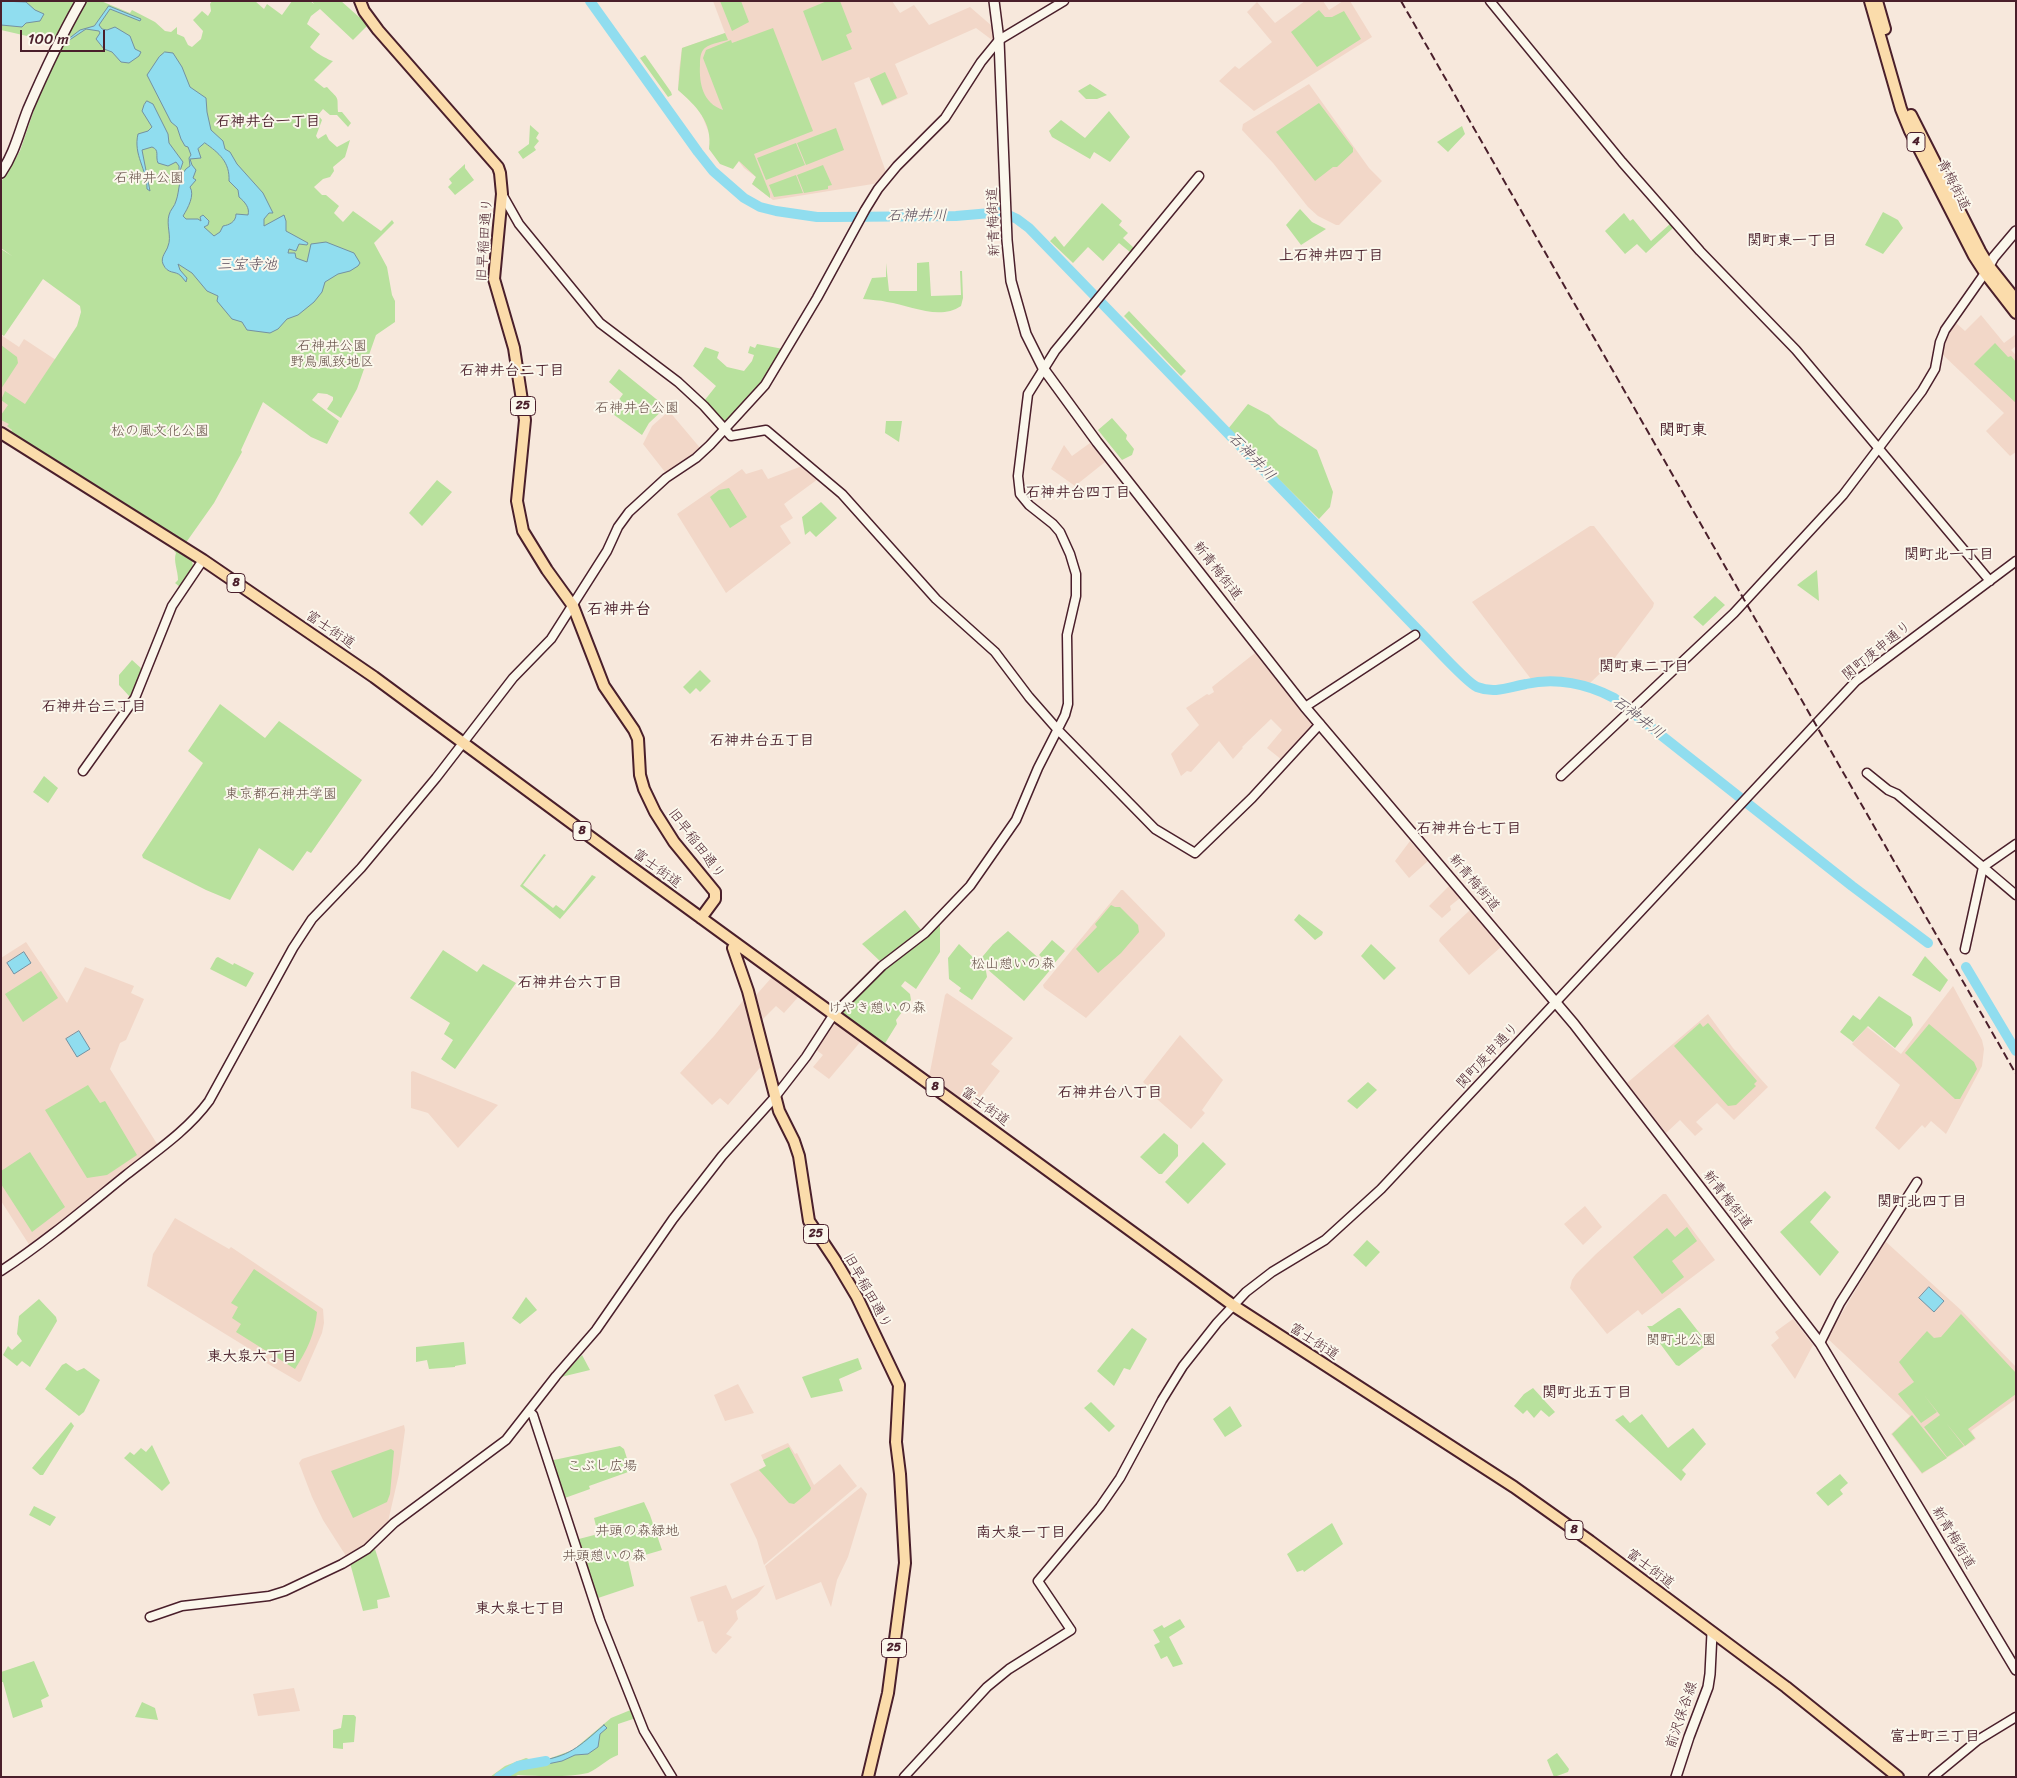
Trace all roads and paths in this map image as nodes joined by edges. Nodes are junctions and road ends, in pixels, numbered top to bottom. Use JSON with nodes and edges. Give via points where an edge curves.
{"nodes":[{"id":1,"x":81,"y":1,"type":"edge"},
{"id":2,"x":360,"y":1,"type":"edge"},
{"id":3,"x":994,"y":1,"type":"edge"},
{"id":4,"x":1064,"y":1,"type":"edge"},
{"id":5,"x":1490,"y":1,"type":"edge"},
{"id":6,"x":1870,"y":1,"type":"edge"},
{"id":7,"x":1877,"y":1,"type":"edge"},
{"id":8,"x":1000,"y":40,"type":"junction"},
{"id":9,"x":1,"y":173,"type":"edge"},
{"id":10,"x":1199,"y":176,"type":"dead end"},
{"id":11,"x":502,"y":194,"type":"junction"},
{"id":12,"x":2016,"y":231,"type":"edge"},
{"id":13,"x":1987,"y":270,"type":"junction"},
{"id":14,"x":2016,"y":300,"type":"edge"},
{"id":15,"x":2016,"y":313,"type":"edge"},
{"id":16,"x":1043,"y":368,"type":"junction"},
{"id":17,"x":725,"y":430,"type":"junction"},
{"id":18,"x":1,"y":433,"type":"edge"},
{"id":19,"x":1879,"y":449,"type":"junction"},
{"id":20,"x":203,"y":560,"type":"junction"},
{"id":21,"x":2016,"y":561,"type":"edge"},
{"id":22,"x":1990,"y":580,"type":"junction"},
{"id":23,"x":573,"y":606,"type":"junction"},
{"id":24,"x":1415,"y":635,"type":"dead end"},
{"id":25,"x":1305,"y":707,"type":"junction"},
{"id":26,"x":1320,"y":724,"type":"junction"},
{"id":27,"x":1058,"y":730,"type":"junction"},
{"id":28,"x":464,"y":743,"type":"junction"},
{"id":29,"x":83,"y":771,"type":"dead end"},
{"id":30,"x":1867,"y":773,"type":"dead end"},
{"id":31,"x":1561,"y":776,"type":"dead end"},
{"id":32,"x":2016,"y":844,"type":"edge"},
{"id":33,"x":1983,"y":867,"type":"junction"},
{"id":34,"x":2016,"y":895,"type":"edge"},
{"id":35,"x":701,"y":918,"type":"junction"},
{"id":36,"x":736,"y":944,"type":"junction"},
{"id":37,"x":1965,"y":949,"type":"dead end"},
{"id":38,"x":1556,"y":1002,"type":"junction"},
{"id":39,"x":834,"y":1014,"type":"junction"},
{"id":40,"x":775,"y":1097,"type":"junction"},
{"id":41,"x":1916,"y":1182,"type":"dead end"},
{"id":42,"x":1,"y":1271,"type":"edge"},
{"id":43,"x":1234,"y":1306,"type":"junction"},
{"id":44,"x":1820,"y":1343,"type":"junction"},
{"id":45,"x":529,"y":1411,"type":"junction"},
{"id":46,"x":150,"y":1617,"type":"dead end"},
{"id":47,"x":1712,"y":1633,"type":"junction"},
{"id":48,"x":2016,"y":1670,"type":"edge"},
{"id":49,"x":2016,"y":1718,"type":"edge"},
{"id":50,"x":672,"y":1777,"type":"edge"},
{"id":51,"x":868,"y":1777,"type":"edge"},
{"id":52,"x":904,"y":1777,"type":"edge"},
{"id":53,"x":1676,"y":1777,"type":"edge"},
{"id":54,"x":1898,"y":1777,"type":"edge"},
{"id":55,"x":1933,"y":1777,"type":"edge"}],
"edges":[{"from":1,"to":9,"type":"main road","via":[[44,72],[14,151]]},
{"from":2,"to":11,"type":"main road","name":"旧早稲田通り","number":"25","via":[[378,30],[498,167]]},
{"from":3,"to":8,"type":"main road","name":"新青梅街道"},
{"from":4,"to":8,"type":"street"},
{"from":5,"to":19,"type":"street","via":[[1675,223],[1796,350]]},
{"from":6,"to":13,"type":"main road","name":"青梅街道","number":"4","via":[[1892,82],[1910,131],[1962,235]]},
{"from":7,"to":13,"type":"main road","name":"青梅街道","number":"4","via":[[1912,119]]},
{"from":8,"to":16,"type":"main road","name":"新青梅街道","via":[[1011,281],[1026,334]]},
{"from":8,"to":17,"type":"street","via":[[981,62],[945,118],[890,174],[864,211],[818,298],[765,385]]},
{"from":10,"to":16,"type":"street"},
{"from":11,"to":17,"type":"street","via":[[519,224],[600,323],[678,382]]},
{"from":11,"to":23,"type":"main road","name":"旧早稲田通り","number":"25","via":[[494,279],[514,348],[525,420],[517,501],[519,516],[526,537]]},
{"from":12,"to":13,"type":"main road"},
{"from":13,"to":14,"type":"main road","name":"青梅街道","number":"4"},
{"from":13,"to":15,"type":"main road","name":"青梅街道","number":"4"},
{"from":13,"to":19,"type":"street","via":[[1945,330],[1936,366],[1928,382]]},
{"from":16,"to":25,"type":"main road","name":"新青梅街道","via":[[1097,442]]},
{"from":16,"to":27,"type":"street","via":[[1028,394],[1019,486],[1022,498],[1060,532],[1076,574],[1076,596],[1067,635],[1068,704]]},
{"from":17,"to":23,"type":"street","via":[[630,512]]},
{"from":17,"to":27,"type":"street","via":[[734,436],[766,430],[842,494],[936,599],[995,652]]},
{"from":18,"to":20,"type":"main road","name":"富士街道","number":"8"},
{"from":19,"to":22,"type":"street"},
{"from":19,"to":31,"type":"street","via":[[1833,507],[1734,613]]},
{"from":20,"to":28,"type":"main road","name":"富士街道","number":"8"},
{"from":20,"to":29,"type":"street","via":[[172,606],[135,698]]},
{"from":21,"to":22,"type":"street","name":"関町庚申通り"},
{"from":22,"to":38,"type":"street","name":"関町庚申通り","via":[[1856,681]]},
{"from":23,"to":28,"type":"street","via":[[550,640],[513,678]]},
{"from":23,"to":35,"type":"main road","name":"旧早稲田通り","number":"25","via":[[601,680],[638,739],[640,775],[655,812],[674,842],[715,892],[716,899]]},
{"from":24,"to":25,"type":"street"},
{"from":25,"to":26,"type":"main road","name":"新青梅街道"},
{"from":26,"to":27,"type":"street","via":[[1252,798],[1195,853],[1155,829]]},
{"from":26,"to":38,"type":"main road","name":"新青梅街道"},
{"from":27,"to":39,"type":"street","via":[[1016,820],[970,886],[924,933],[882,966]]},
{"from":28,"to":35,"type":"main road","name":"富士街道","number":"8"},
{"from":28,"to":42,"type":"street","via":[[361,868],[312,918],[209,1101],[198,1115],[97,1199]]},
{"from":30,"to":33,"type":"street","via":[[1897,794]]},
{"from":32,"to":33,"type":"street"},
{"from":33,"to":34,"type":"street"},
{"from":33,"to":37,"type":"street"},
{"from":35,"to":36,"type":"main road","name":"富士街道","number":"8"},
{"from":36,"to":39,"type":"main road","name":"富士街道","number":"8"},
{"from":36,"to":40,"type":"main road","name":"旧早稲田通り","number":"25","via":[[733,948],[748,991]]},
{"from":38,"to":43,"type":"street","name":"関町庚申通り","via":[[1348,1220],[1325,1240],[1263,1279]]},
{"from":38,"to":44,"type":"main road","name":"新青梅街道"},
{"from":39,"to":40,"type":"street"},
{"from":39,"to":43,"type":"main road","name":"富士街道","number":"8"},
{"from":40,"to":45,"type":"street","via":[[722,1156],[598,1326]]},
{"from":40,"to":51,"type":"main road","name":"旧早稲田通り","number":"25","via":[[799,1156],[810,1224],[857,1297],[899,1383],[896,1442],[904,1563],[888,1689]]},
{"from":41,"to":44,"type":"street","via":[[1840,1303]]},
{"from":43,"to":47,"type":"main road","name":"富士街道","number":"8","via":[[1528,1497]]},
{"from":43,"to":52,"type":"street","name":"関町庚申通り","via":[[1183,1366],[1127,1469],[1103,1503],[1038,1581],[1071,1630],[987,1687]]},
{"from":44,"to":48,"type":"main road","name":"新青梅街道"},
{"from":45,"to":46,"type":"street","via":[[494,1450],[394,1523],[368,1549],[342,1564],[269,1596],[182,1606]]},
{"from":45,"to":50,"type":"street","via":[[537,1426],[603,1628],[644,1730]]},
{"from":47,"to":53,"type":"main road","name":"前沢保谷線","via":[[1708,1687]]},
{"from":47,"to":54,"type":"main road","name":"富士街道","number":"8","via":[[1786,1687]]},
{"from":49,"to":55,"type":"street","via":[[1978,1740]]}]}
